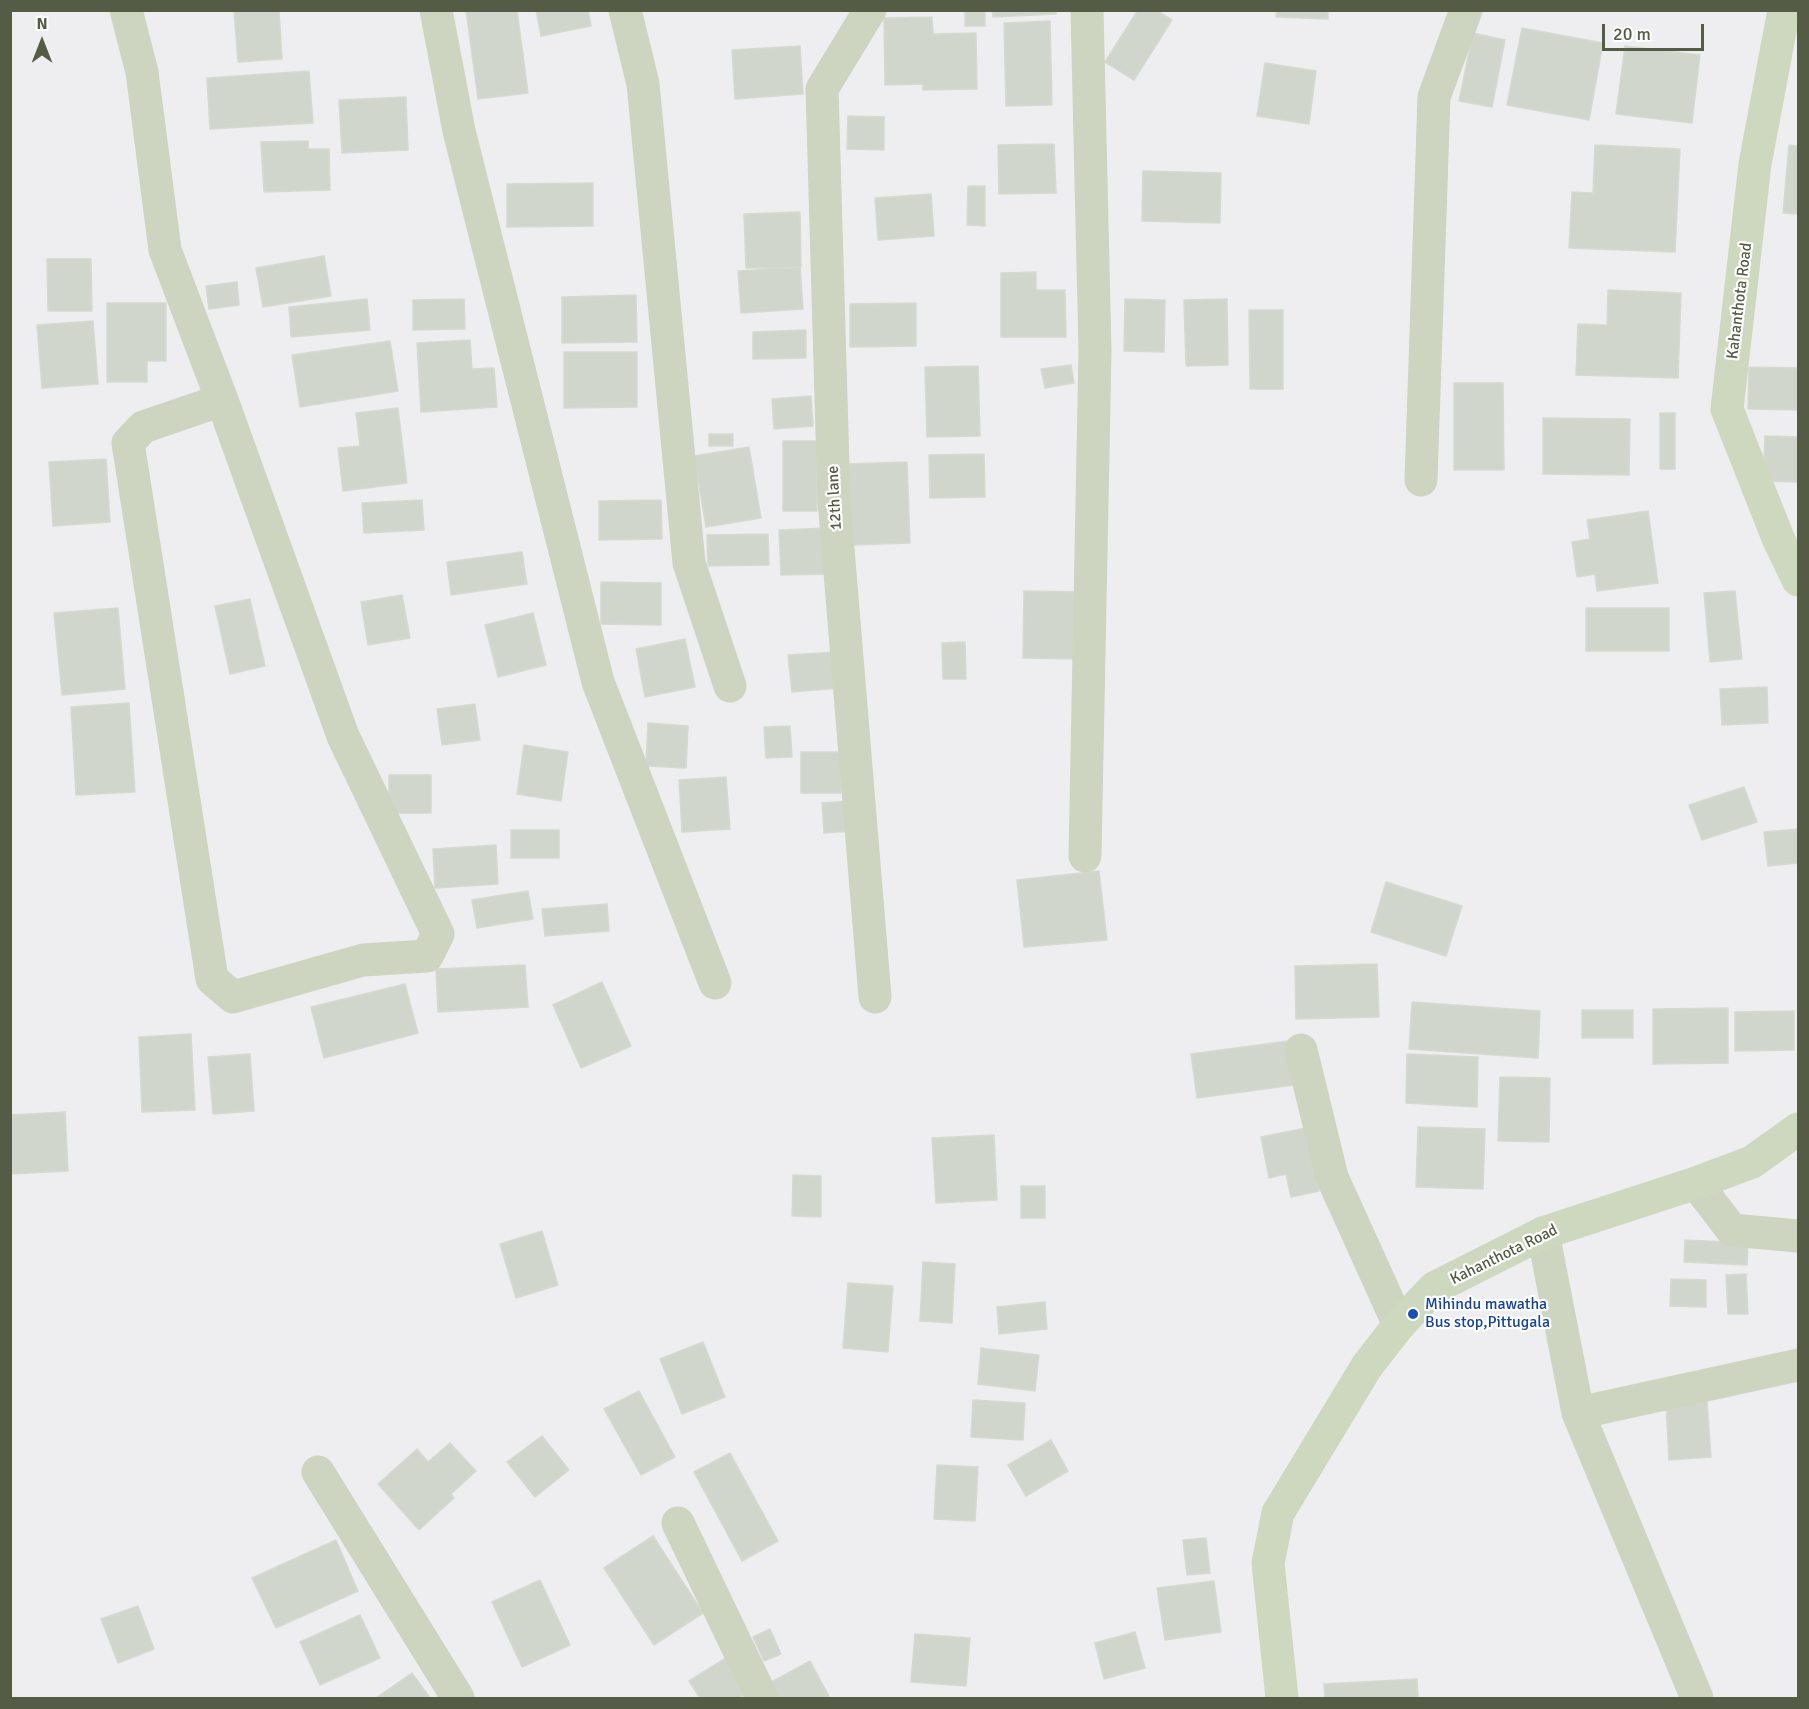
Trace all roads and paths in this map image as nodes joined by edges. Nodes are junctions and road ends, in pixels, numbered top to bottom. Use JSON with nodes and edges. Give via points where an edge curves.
{"nodes":[{"id":1,"x":126,"y":10,"type":"edge"},
{"id":2,"x":436,"y":10,"type":"edge"},
{"id":3,"x":626,"y":10,"type":"edge"},
{"id":4,"x":870,"y":10,"type":"edge"},
{"id":5,"x":1087,"y":10,"type":"edge"},
{"id":6,"x":1466,"y":10,"type":"edge"},
{"id":7,"x":1784,"y":10,"type":"edge"},
{"id":8,"x":222,"y":400,"type":"junction"},
{"id":9,"x":1421,"y":480,"type":"dead end"},
{"id":10,"x":1788,"y":540,"type":"edge"},
{"id":11,"x":1798,"y":580,"type":"edge"},
{"id":12,"x":730,"y":686,"type":"dead end"},
{"id":13,"x":1085,"y":856,"type":"dead end"},
{"id":14,"x":715,"y":983,"type":"dead end"},
{"id":15,"x":875,"y":997,"type":"dead end"},
{"id":16,"x":1301,"y":1050,"type":"dead end"},
{"id":17,"x":1798,"y":1129,"type":"edge"},
{"id":18,"x":1696,"y":1184,"type":"junction"},
{"id":19,"x":1543,"y":1233,"type":"junction"},
{"id":20,"x":1798,"y":1236,"type":"edge"},
{"id":21,"x":1400,"y":1325,"type":"junction"},
{"id":22,"x":1798,"y":1365,"type":"edge"},
{"id":23,"x":1578,"y":1413,"type":"junction"},
{"id":24,"x":318,"y":1472,"type":"dead end"},
{"id":25,"x":678,"y":1523,"type":"dead end"},
{"id":26,"x":458,"y":1698,"type":"edge"},
{"id":27,"x":762,"y":1698,"type":"edge"},
{"id":28,"x":1282,"y":1698,"type":"edge"},
{"id":29,"x":1697,"y":1698,"type":"edge"}],
"edges":[{"from":1,"to":8,"type":"street","via":[[142,72],[165,250]]},
{"from":2,"to":14,"type":"street","via":[[459,131],[598,682]]},
{"from":3,"to":12,"type":"street","via":[[643,84],[689,563]]},
{"from":4,"to":15,"type":"street","name":"12th lane","via":[[822,89],[834,500]]},
{"from":5,"to":13,"type":"street","via":[[1095,351]]},
{"from":6,"to":9,"type":"street","via":[[1434,97]]},
{"from":7,"to":10,"type":"main road","name":"Kahanthota Road","via":[[1755,164],[1727,409]]},
{"from":8,"to":8,"type":"street","via":[[343,736],[438,934],[427,956],[363,960],[233,997],[212,979],[128,443],[143,427]]},
{"from":10,"to":11,"type":"main road","name":"Kahanthota Road"},
{"from":16,"to":21,"type":"street","via":[[1332,1177]]},
{"from":17,"to":18,"type":"main road","name":"Kahanthota Road","via":[[1752,1162]]},
{"from":18,"to":19,"type":"main road","name":"Kahanthota Road"},
{"from":18,"to":20,"type":"street","via":[[1732,1230]]},
{"from":19,"to":21,"type":"main road","name":"Kahanthota Road","via":[[1434,1288]]},
{"from":19,"to":23,"type":"street"},
{"from":21,"to":28,"type":"main road","name":"Kahanthota Road","via":[[1367,1366],[1278,1513],[1268,1563]]},
{"from":22,"to":23,"type":"street"},
{"from":23,"to":29,"type":"street"},
{"from":24,"to":26,"type":"street"},
{"from":25,"to":27,"type":"street"}]}
